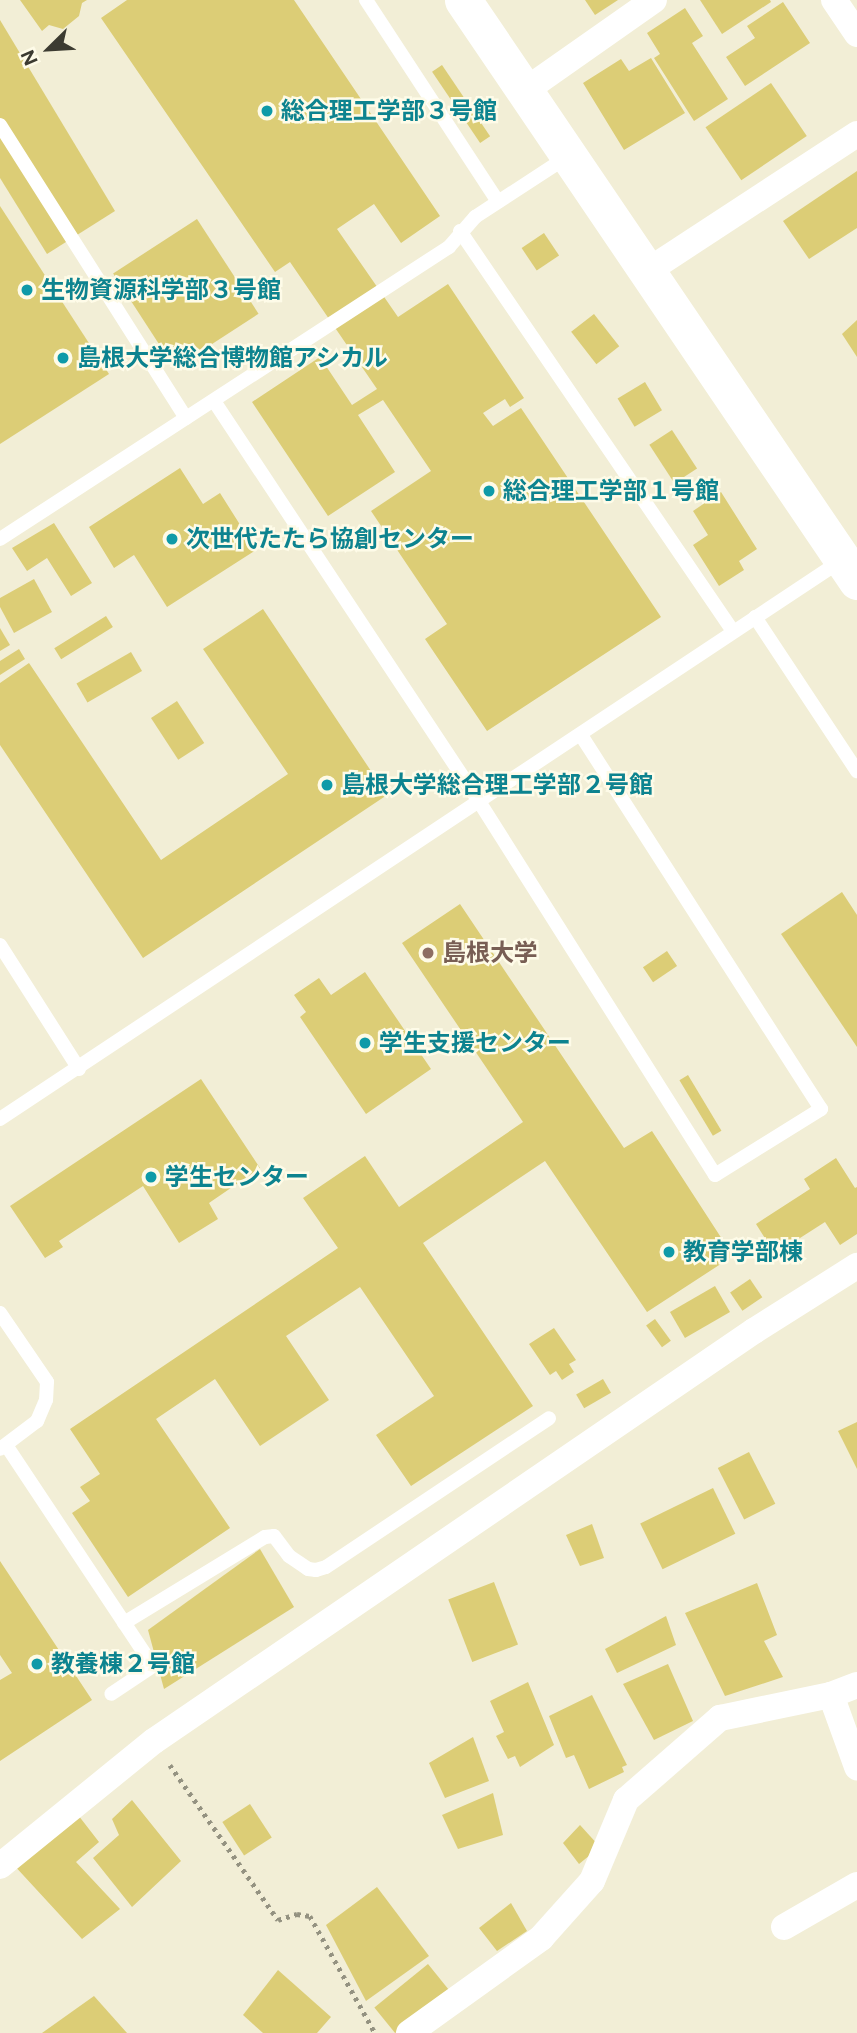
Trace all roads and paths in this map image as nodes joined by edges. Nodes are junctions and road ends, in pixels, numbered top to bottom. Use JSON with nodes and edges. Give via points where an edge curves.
{"nodes":[{"id":1,"x":366,"y":0,"type":"edge"},
{"id":2,"x":463,"y":0,"type":"edge"},
{"id":3,"x":654,"y":0,"type":"edge"},
{"id":4,"x":834,"y":0,"type":"edge"},
{"id":5,"x":857,"y":34,"type":"edge"},
{"id":6,"x":523,"y":92,"type":"junction"},
{"id":7,"x":0,"y":125,"type":"edge"},
{"id":8,"x":857,"y":134,"type":"edge"},
{"id":9,"x":567,"y":157,"type":"junction"},
{"id":10,"x":498,"y":202,"type":"junction"},
{"id":11,"x":460,"y":230,"type":"junction"},
{"id":12,"x":646,"y":272,"type":"junction"},
{"id":13,"x":214,"y":401,"type":"junction"},
{"id":14,"x":186,"y":418,"type":"junction"},
{"id":15,"x":0,"y":540,"type":"edge"},
{"id":16,"x":850,"y":570,"type":"edge"},
{"id":17,"x":755,"y":617,"type":"junction"},
{"id":18,"x":733,"y":631,"type":"junction"},
{"id":19,"x":581,"y":735,"type":"junction"},
{"id":20,"x":857,"y":771,"type":"edge"},
{"id":21,"x":480,"y":803,"type":"junction"},
{"id":22,"x":0,"y":945,"type":"edge"},
{"id":23,"x":79,"y":1069,"type":"junction"},
{"id":24,"x":0,"y":1119,"type":"edge"},
{"id":25,"x":857,"y":1266,"type":"edge"},
{"id":26,"x":0,"y":1313,"type":"edge"},
{"id":27,"x":549,"y":1418,"type":"dead end"},
{"id":28,"x":3,"y":1447,"type":"edge"},
{"id":29,"x":124,"y":1623,"type":"junction"},
{"id":30,"x":857,"y":1685,"type":"edge"},
{"id":31,"x":111,"y":1694,"type":"dead end"},
{"id":32,"x":831,"y":1695,"type":"junction"},
{"id":33,"x":153,"y":1741,"type":"junction"},
{"id":34,"x":857,"y":1767,"type":"edge"},
{"id":35,"x":0,"y":1866,"type":"edge"},
{"id":36,"x":857,"y":1885,"type":"edge"},
{"id":37,"x":784,"y":1927,"type":"dead end"},
{"id":38,"x":375,"y":2033,"type":"edge"},
{"id":39,"x":409,"y":2033,"type":"edge"}],
"edges":[{"from":1,"to":10,"type":"lane"},
{"from":2,"to":6,"type":"street"},
{"from":3,"to":6,"type":"street"},
{"from":4,"to":5,"type":"street"},
{"from":6,"to":9,"type":"street"},
{"from":7,"to":14,"type":"lane"},
{"from":8,"to":12,"type":"street"},
{"from":9,"to":10,"type":"lane"},
{"from":9,"to":12,"type":"street"},
{"from":10,"to":11,"type":"lane"},
{"from":11,"to":13,"type":"lane","via":[[449,247]]},
{"from":11,"to":18,"type":"lane"},
{"from":12,"to":16,"type":"street"},
{"from":13,"to":14,"type":"lane"},
{"from":13,"to":21,"type":"lane"},
{"from":14,"to":15,"type":"lane"},
{"from":16,"to":17,"type":"lane"},
{"from":17,"to":18,"type":"lane"},
{"from":17,"to":20,"type":"lane"},
{"from":18,"to":19,"type":"lane"},
{"from":19,"to":21,"type":"lane"},
{"from":19,"to":21,"type":"lane","via":[[821,1110],[715,1175]]},
{"from":21,"to":23,"type":"lane"},
{"from":22,"to":23,"type":"lane"},
{"from":23,"to":24,"type":"lane"},
{"from":25,"to":33,"type":"street","via":[[754,1331]]},
{"from":26,"to":28,"type":"lane","via":[[47,1382],[46,1400],[37,1421]]},
{"from":27,"to":29,"type":"lane","via":[[326,1567],[308,1569],[289,1556],[274,1536],[265,1537]]},
{"from":28,"to":29,"type":"lane"},
{"from":29,"to":31,"type":"lane","via":[[153,1666]]},
{"from":30,"to":32,"type":"street"},
{"from":32,"to":34,"type":"street"},
{"from":32,"to":39,"type":"street","via":[[720,1718],[626,1800],[592,1881],[541,1938]]},
{"from":33,"to":35,"type":"street"},
{"from":33,"to":38,"type":"path","via":[[278,1920],[297,1914],[310,1916]]},
{"from":36,"to":37,"type":"street"}]}
